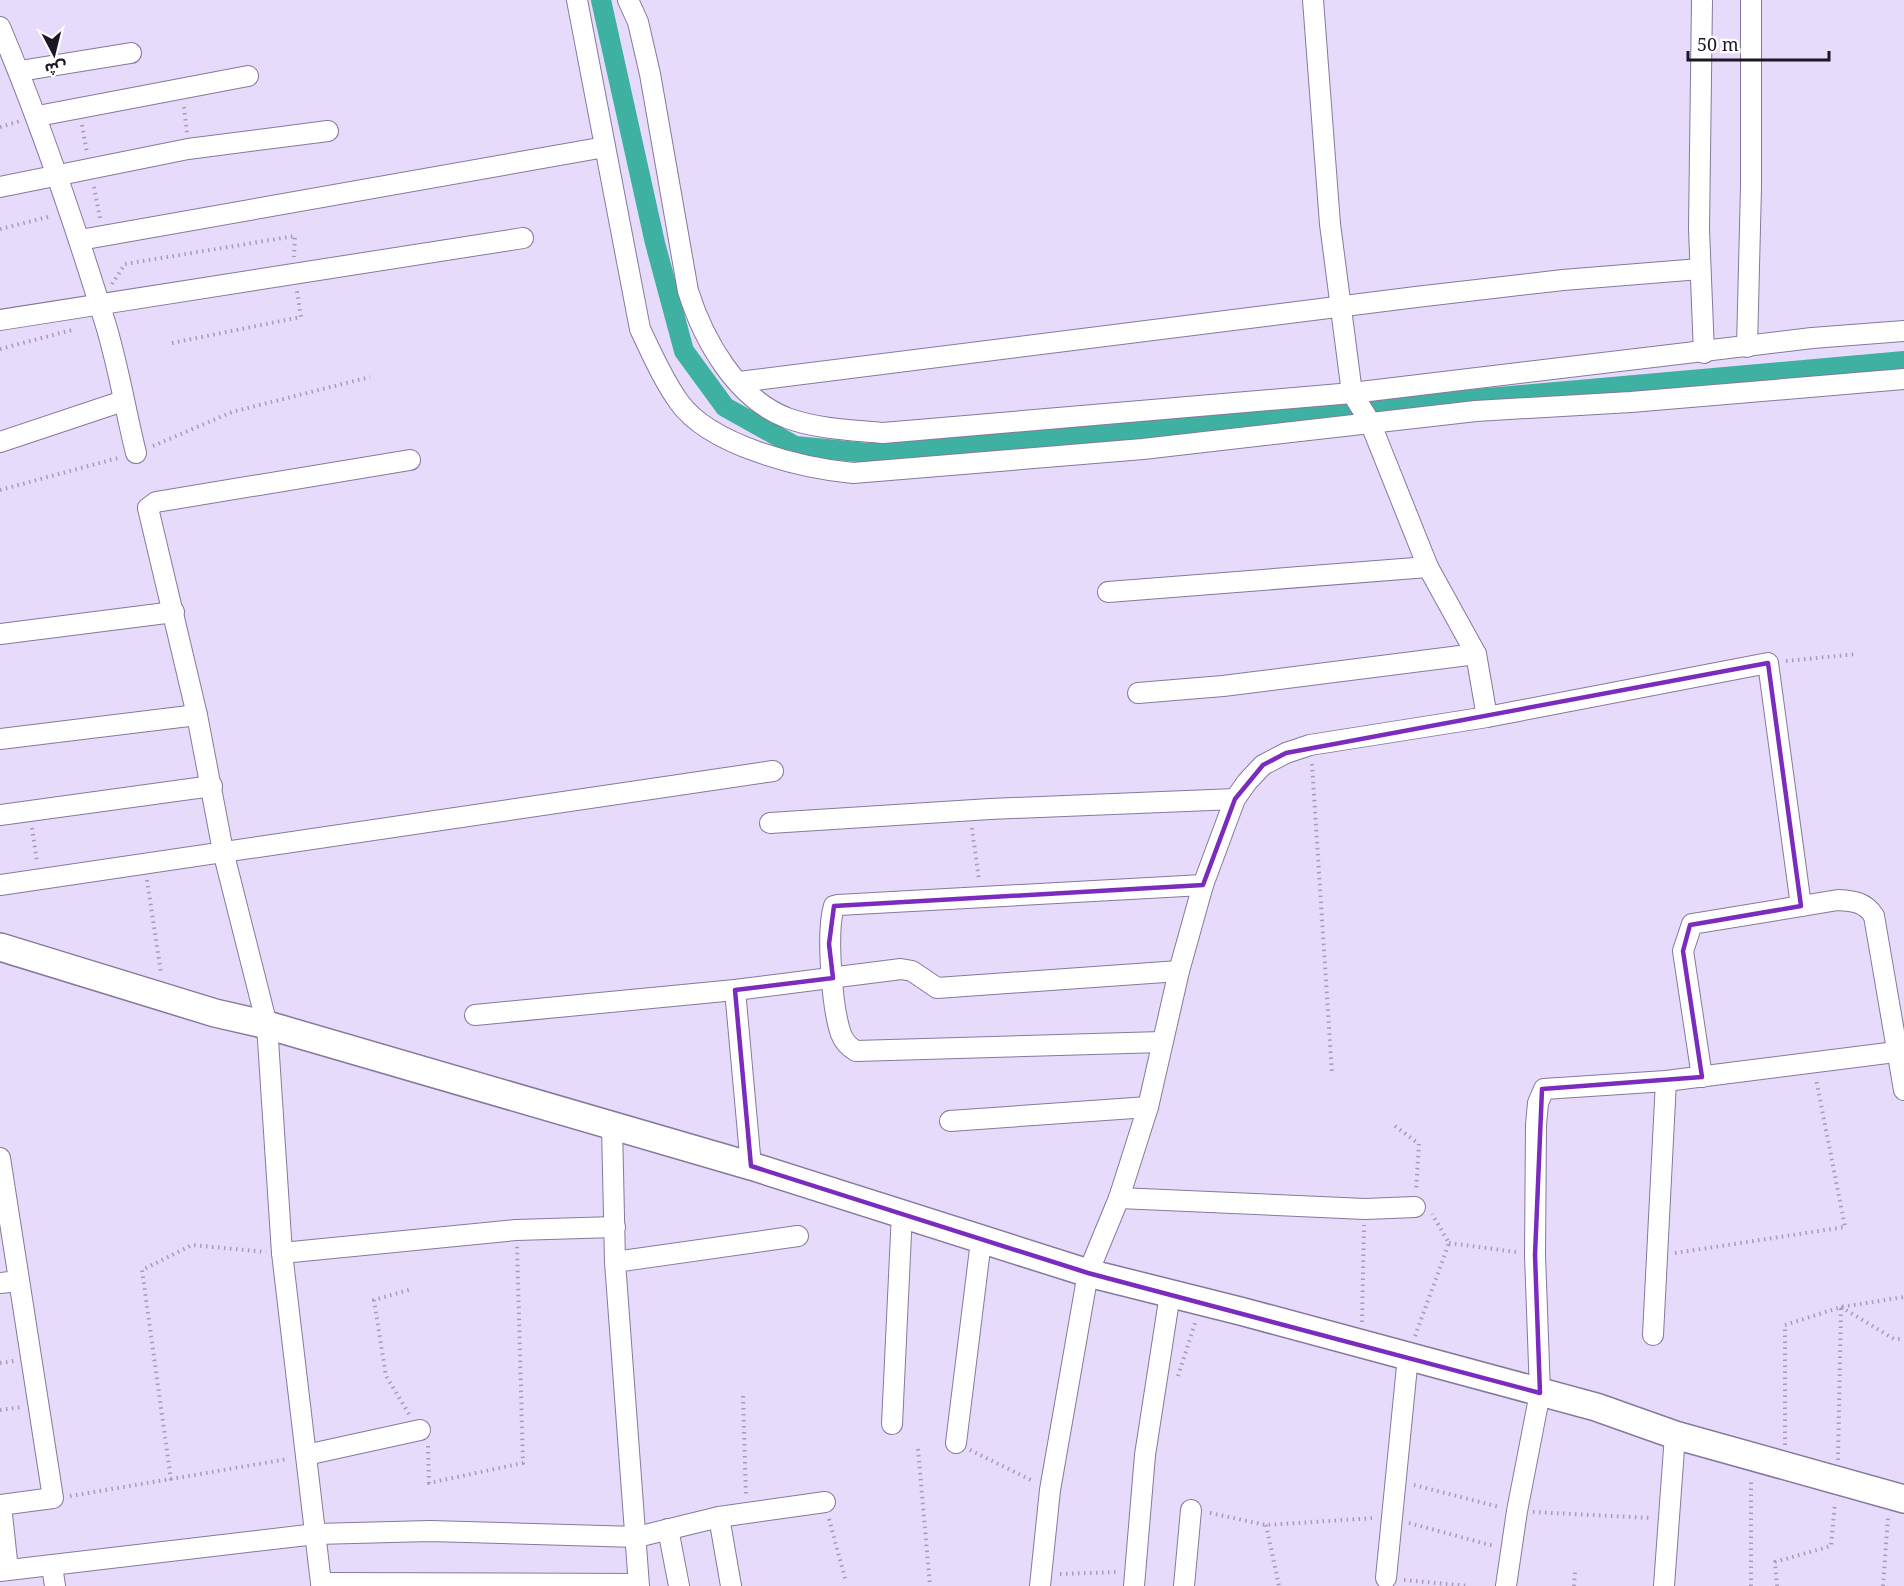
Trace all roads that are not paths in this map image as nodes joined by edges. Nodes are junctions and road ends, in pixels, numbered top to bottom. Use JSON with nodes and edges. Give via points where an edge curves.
{"nodes":[{"id":1,"x":577,"y":0,"type":"edge"},
{"id":2,"x":628,"y":0,"type":"edge"},
{"id":3,"x":1313,"y":0,"type":"edge"},
{"id":4,"x":1702,"y":0,"type":"edge"},
{"id":5,"x":1751,"y":0,"type":"edge"},
{"id":6,"x":0,"y":27,"type":"edge"},
{"id":7,"x":131,"y":53,"type":"dead end"},
{"id":8,"x":20,"y":71,"type":"junction"},
{"id":9,"x":248,"y":76,"type":"dead end"},
{"id":10,"x":38,"y":116,"type":"junction"},
{"id":11,"x":328,"y":131,"type":"dead end"},
{"id":12,"x":605,"y":147,"type":"junction"},
{"id":13,"x":58,"y":175,"type":"junction"},
{"id":14,"x":0,"y":187,"type":"edge"},
{"id":15,"x":523,"y":238,"type":"dead end"},
{"id":16,"x":80,"y":240,"type":"junction"},
{"id":17,"x":1701,"y":269,"type":"junction"},
{"id":18,"x":1340,"y":307,"type":"junction"},
{"id":19,"x":102,"y":313,"type":"junction"},
{"id":20,"x":0,"y":320,"type":"edge"},
{"id":21,"x":1904,"y":331,"type":"edge"},
{"id":22,"x":1747,"y":347,"type":"junction"},
{"id":23,"x":1704,"y":353,"type":"junction"},
{"id":24,"x":1904,"y":379,"type":"edge"},
{"id":25,"x":739,"y":382,"type":"junction"},
{"id":26,"x":1352,"y":393,"type":"junction"},
{"id":27,"x":123,"y":400,"type":"junction"},
{"id":28,"x":1370,"y":422,"type":"junction"},
{"id":29,"x":0,"y":442,"type":"edge"},
{"id":30,"x":136,"y":453,"type":"road end"},
{"id":31,"x":410,"y":460,"type":"dead end"},
{"id":32,"x":1428,"y":567,"type":"junction"},
{"id":33,"x":1108,"y":592,"type":"dead end"},
{"id":34,"x":174,"y":612,"type":"junction"},
{"id":35,"x":0,"y":634,"type":"edge"},
{"id":36,"x":1476,"y":654,"type":"junction"},
{"id":37,"x":1138,"y":693,"type":"dead end"},
{"id":38,"x":197,"y":715,"type":"junction"},
{"id":39,"x":1487,"y":717,"type":"junction"},
{"id":40,"x":0,"y":739,"type":"edge"},
{"id":41,"x":773,"y":771,"type":"dead end"},
{"id":42,"x":212,"y":786,"type":"junction"},
{"id":43,"x":1235,"y":799,"type":"junction"},
{"id":44,"x":0,"y":815,"type":"edge"},
{"id":45,"x":770,"y":823,"type":"dead end"},
{"id":46,"x":223,"y":852,"type":"junction"},
{"id":47,"x":0,"y":885,"type":"edge"},
{"id":48,"x":1203,"y":885,"type":"junction"},
{"id":49,"x":1801,"y":906,"type":"junction"},
{"id":50,"x":0,"y":947,"type":"edge"},
{"id":51,"x":1179,"y":971,"type":"junction"},
{"id":52,"x":833,"y":978,"type":"junction"},
{"id":53,"x":735,"y":990,"type":"junction"},
{"id":54,"x":475,"y":1015,"type":"dead end"},
{"id":55,"x":267,"y":1025,"type":"junction"},
{"id":56,"x":1162,"y":1042,"type":"junction"},
{"id":57,"x":1902,"y":1052,"type":"edge"},
{"id":58,"x":1702,"y":1077,"type":"junction"},
{"id":59,"x":1666,"y":1082,"type":"junction"},
{"id":60,"x":1904,"y":1090,"type":"edge"},
{"id":61,"x":1148,"y":1107,"type":"junction"},
{"id":62,"x":950,"y":1121,"type":"dead end"},
{"id":63,"x":612,"y":1126,"type":"junction"},
{"id":64,"x":0,"y":1158,"type":"edge"},
{"id":65,"x":751,"y":1166,"type":"junction"},
{"id":66,"x":1119,"y":1198,"type":"junction"},
{"id":67,"x":1415,"y":1207,"type":"road end"},
{"id":68,"x":902,"y":1213,"type":"junction"},
{"id":69,"x":4,"y":1218,"type":"edge"},
{"id":70,"x":615,"y":1227,"type":"junction"},
{"id":71,"x":798,"y":1236,"type":"dead end"},
{"id":72,"x":981,"y":1241,"type":"junction"},
{"id":73,"x":282,"y":1253,"type":"junction"},
{"id":74,"x":615,"y":1262,"type":"junction"},
{"id":75,"x":1088,"y":1273,"type":"junction"},
{"id":76,"x":9,"y":1282,"type":"edge"},
{"id":77,"x":1170,"y":1294,"type":"junction"},
{"id":78,"x":1653,"y":1335,"type":"dead end"},
{"id":79,"x":1408,"y":1356,"type":"junction"},
{"id":80,"x":1540,"y":1393,"type":"junction"},
{"id":81,"x":892,"y":1424,"type":"dead end"},
{"id":82,"x":420,"y":1430,"type":"road end"},
{"id":83,"x":1675,"y":1435,"type":"junction"},
{"id":84,"x":956,"y":1443,"type":"road end"},
{"id":85,"x":306,"y":1455,"type":"junction"},
{"id":86,"x":1897,"y":1497,"type":"edge"},
{"id":87,"x":825,"y":1502,"type":"road end"},
{"id":88,"x":1,"y":1505,"type":"edge"},
{"id":89,"x":1191,"y":1510,"type":"road end"},
{"id":90,"x":720,"y":1517,"type":"junction"},
{"id":91,"x":668,"y":1529,"type":"junction"},
{"id":92,"x":316,"y":1534,"type":"junction"},
{"id":93,"x":637,"y":1537,"type":"junction"},
{"id":94,"x":52,"y":1566,"type":"junction"},
{"id":95,"x":4,"y":1570,"type":"edge"},
{"id":96,"x":1386,"y":1578,"type":"road end"},
{"id":97,"x":1135,"y":1579,"type":"edge"},
{"id":98,"x":1040,"y":1580,"type":"edge"},
{"id":99,"x":322,"y":1585,"type":"edge"},
{"id":100,"x":638,"y":1585,"type":"edge"},
{"id":101,"x":54,"y":1586,"type":"edge"},
{"id":102,"x":679,"y":1586,"type":"edge"},
{"id":103,"x":731,"y":1586,"type":"edge"},
{"id":104,"x":1184,"y":1586,"type":"edge"},
{"id":105,"x":1506,"y":1586,"type":"edge"},
{"id":106,"x":1664,"y":1586,"type":"edge"}],
"edges":[{"from":1,"to":12,"type":"street"},
{"from":2,"to":25,"type":"street","via":[[638,22],[650,74],[688,291],[709,342]]},
{"from":3,"to":18,"type":"street"},
{"from":4,"to":17,"type":"street"},
{"from":5,"to":22,"type":"street"},
{"from":6,"to":8,"type":"street"},
{"from":7,"to":8,"type":"street"},
{"from":8,"to":10,"type":"street"},
{"from":9,"to":10,"type":"street"},
{"from":10,"to":13,"type":"street"},
{"from":11,"to":13,"type":"street","via":[[188,149]]},
{"from":12,"to":16,"type":"street"},
{"from":12,"to":28,"type":"street","via":[[640,329],[659,370],[680,404],[718,436],[770,455],[824,470],[854,473],[1143,449]]},
{"from":13,"to":14,"type":"street"},
{"from":13,"to":16,"type":"street"},
{"from":15,"to":19,"type":"street","via":[[294,273]]},
{"from":16,"to":19,"type":"street"},
{"from":17,"to":18,"type":"street","via":[[1563,280]]},
{"from":17,"to":23,"type":"street"},
{"from":18,"to":25,"type":"street"},
{"from":18,"to":26,"type":"street"},
{"from":19,"to":20,"type":"street"},
{"from":19,"to":27,"type":"street"},
{"from":21,"to":22,"type":"street"},
{"from":22,"to":23,"type":"street"},
{"from":23,"to":26,"type":"street"},
{"from":24,"to":28,"type":"street"},
{"from":25,"to":26,"type":"street","via":[[768,409],[789,418],[883,433]]},
{"from":26,"to":28,"type":"street"},
{"from":27,"to":29,"type":"street"},
{"from":27,"to":30,"type":"street"},
{"from":28,"to":32,"type":"street"},
{"from":31,"to":34,"type":"street","via":[[150,505]]},
{"from":32,"to":33,"type":"street"},
{"from":32,"to":36,"type":"street"},
{"from":34,"to":35,"type":"street"},
{"from":34,"to":38,"type":"street"},
{"from":36,"to":37,"type":"street"},
{"from":36,"to":39,"type":"street"},
{"from":38,"to":40,"type":"street"},
{"from":38,"to":42,"type":"street"},
{"from":39,"to":43,"type":"street","via":[[1310,745],[1263,765]]},
{"from":39,"to":49,"type":"street","via":[[1768,663]]},
{"from":41,"to":46,"type":"street"},
{"from":42,"to":44,"type":"street"},
{"from":42,"to":46,"type":"street"},
{"from":43,"to":45,"type":"street"},
{"from":43,"to":48,"type":"street"},
{"from":46,"to":47,"type":"street"},
{"from":46,"to":55,"type":"street"},
{"from":48,"to":51,"type":"street"},
{"from":48,"to":52,"type":"street","via":[[834,906],[829,944]]},
{"from":49,"to":57,"type":"street","via":[[1838,900],[1868,906],[1874,916]]},
{"from":49,"to":58,"type":"street","via":[[1692,924],[1688,930],[1683,951]]},
{"from":50,"to":55,"type":"street"},
{"from":51,"to":52,"type":"street","via":[[948,988],[930,985],[912,971],[901,969]]},
{"from":51,"to":56,"type":"street"},
{"from":52,"to":53,"type":"street"},
{"from":52,"to":56,"type":"street","via":[[840,1032],[849,1047],[862,1052]]},
{"from":53,"to":54,"type":"street"},
{"from":53,"to":65,"type":"street"},
{"from":55,"to":63,"type":"street"},
{"from":55,"to":73,"type":"street"},
{"from":56,"to":61,"type":"street"},
{"from":57,"to":58,"type":"street"},
{"from":57,"to":60,"type":"street"},
{"from":58,"to":59,"type":"street"},
{"from":59,"to":78,"type":"street"},
{"from":59,"to":80,"type":"street","via":[[1544,1089],[1538,1102],[1535,1255]]},
{"from":61,"to":62,"type":"street"},
{"from":61,"to":66,"type":"street"},
{"from":63,"to":65,"type":"street"},
{"from":63,"to":70,"type":"street"},
{"from":64,"to":69,"type":"street"},
{"from":65,"to":68,"type":"street"},
{"from":66,"to":67,"type":"street","via":[[1365,1209]]},
{"from":66,"to":75,"type":"street"},
{"from":68,"to":72,"type":"street"},
{"from":68,"to":81,"type":"street"},
{"from":69,"to":76,"type":"street"},
{"from":70,"to":73,"type":"street","via":[[516,1230]]},
{"from":70,"to":74,"type":"street"},
{"from":71,"to":74,"type":"street"},
{"from":72,"to":75,"type":"street"},
{"from":72,"to":84,"type":"street"},
{"from":73,"to":85,"type":"street"},
{"from":74,"to":93,"type":"street"},
{"from":75,"to":77,"type":"street"},
{"from":75,"to":98,"type":"street","via":[[1050,1490]]},
{"from":76,"to":88,"type":"street","via":[[53,1498]]},
{"from":77,"to":79,"type":"street"},
{"from":77,"to":97,"type":"street","via":[[1145,1455]]},
{"from":79,"to":80,"type":"street"},
{"from":79,"to":96,"type":"street"},
{"from":80,"to":83,"type":"street","via":[[1596,1407]]},
{"from":80,"to":105,"type":"street"},
{"from":82,"to":85,"type":"street"},
{"from":83,"to":86,"type":"street"},
{"from":83,"to":106,"type":"street"},
{"from":85,"to":92,"type":"street"},
{"from":87,"to":90,"type":"street"},
{"from":88,"to":95,"type":"street"},
{"from":89,"to":104,"type":"street"},
{"from":90,"to":91,"type":"street"},
{"from":90,"to":103,"type":"street"},
{"from":91,"to":93,"type":"street"},
{"from":91,"to":102,"type":"street"},
{"from":92,"to":93,"type":"street","via":[[430,1531]]},
{"from":92,"to":94,"type":"street"},
{"from":92,"to":99,"type":"street"},
{"from":93,"to":100,"type":"street"},
{"from":94,"to":95,"type":"street"},
{"from":94,"to":101,"type":"street"},
{"from":99,"to":100,"type":"street"}]}
